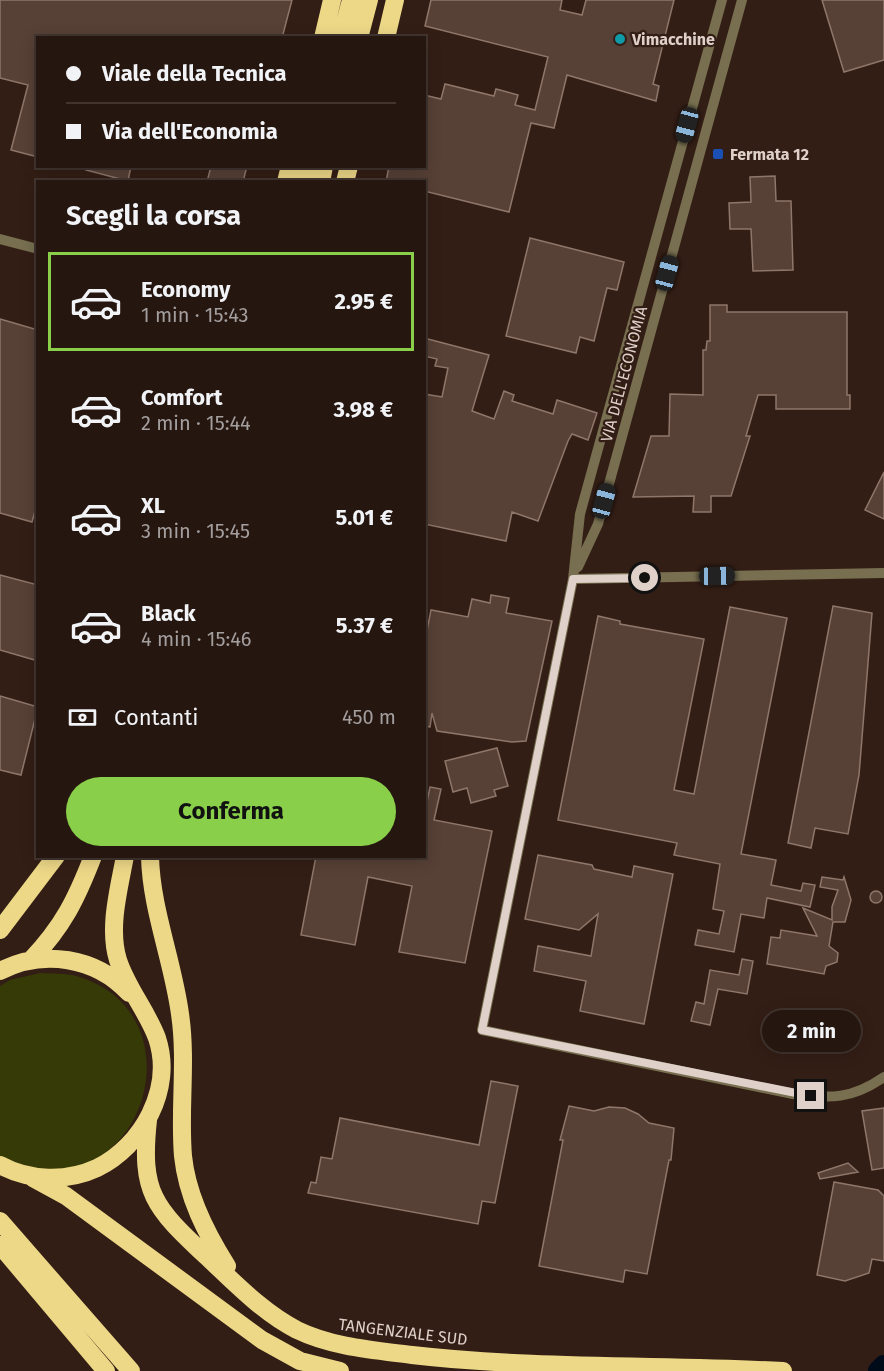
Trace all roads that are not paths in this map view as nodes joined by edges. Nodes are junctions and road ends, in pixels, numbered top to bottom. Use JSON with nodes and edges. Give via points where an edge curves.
{"nodes":[{"id":1,"x":332,"y":0,"type":"edge"},
{"id":2,"x":351,"y":0,"type":"edge"},
{"id":3,"x":369,"y":0,"type":"edge"},
{"id":4,"x":395,"y":0,"type":"edge"},
{"id":5,"x":722,"y":0,"type":"edge"},
{"id":6,"x":742,"y":0,"type":"edge"},
{"id":7,"x":323,"y":36,"type":"edge"},
{"id":8,"x":342,"y":36,"type":"edge"},
{"id":9,"x":360,"y":36,"type":"edge"},
{"id":10,"x":386,"y":36,"type":"edge"},
{"id":11,"x":0,"y":239,"type":"edge"},
{"id":12,"x":36,"y":248,"type":"edge"},
{"id":13,"x":884,"y":573,"type":"edge"},
{"id":14,"x":573,"y":579,"type":"junction"},
{"id":15,"x":54,"y":858,"type":"edge"},
{"id":16,"x":92,"y":858,"type":"edge"},
{"id":17,"x":125,"y":858,"type":"edge"},
{"id":18,"x":150,"y":858,"type":"edge"},
{"id":19,"x":0,"y":930,"type":"edge"},
{"id":20,"x":31,"y":960,"type":"junction"},
{"id":21,"x":0,"y":971,"type":"edge"},
{"id":22,"x":143,"y":1007,"type":"junction"},
{"id":23,"x":884,"y":1077,"type":"edge"},
{"id":24,"x":148,"y":1120,"type":"junction"},
{"id":25,"x":0,"y":1164,"type":"edge"},
{"id":26,"x":28,"y":1176,"type":"junction"},
{"id":27,"x":0,"y":1221,"type":"edge"},
{"id":28,"x":0,"y":1245,"type":"edge"},
{"id":29,"x":240,"y":1288,"type":"junction"},
{"id":30,"x":127,"y":1366,"type":"edge"},
{"id":31,"x":106,"y":1371,"type":"edge"},
{"id":32,"x":340,"y":1371,"type":"edge"},
{"id":33,"x":783,"y":1371,"type":"edge"}],
"edges":[{"from":1,"to":7,"type":"highway"},
{"from":2,"to":8,"type":"highway"},
{"from":3,"to":9,"type":"highway"},
{"from":4,"to":10,"type":"highway"},
{"from":5,"to":14,"type":"street","name":"VIA DELL'ECONOMIA","via":[[580,514]]},
{"from":6,"to":14,"type":"street","name":"VIA DELL'ECONOMIA","via":[[598,524]]},
{"from":11,"to":12,"type":"street"},
{"from":13,"to":14,"type":"street"},
{"from":14,"to":23,"type":"street","name":"VIA DELL'ECONOMIA","via":[[482,1030],[829,1099],[863,1092]]},
{"from":15,"to":19,"type":"highway"},
{"from":16,"to":20,"type":"highway","via":[[56,934]]},
{"from":17,"to":22,"type":"highway","via":[[114,933],[119,961]]},
{"from":18,"to":29,"type":"highway","via":[[150,877],[181,1017],[183,1156],[192,1198],[209,1238]]},
{"from":20,"to":21,"type":"highway"},
{"from":20,"to":22,"type":"highway","via":[[76,961],[96,968],[120,983]]},
{"from":22,"to":24,"type":"highway","via":[[157,1040],[161,1068]]},
{"from":24,"to":26,"type":"highway","via":[[122,1152],[90,1171],[62,1178]]},
{"from":24,"to":29,"type":"highway","name":"TANGENZIALE SUD","via":[[144,1154],[147,1185],[159,1208]]},
{"from":25,"to":26,"type":"highway"},
{"from":26,"to":32,"type":"highway","via":[[66,1196],[262,1340],[300,1361]]},
{"from":27,"to":30,"type":"highway"},
{"from":28,"to":31,"type":"highway"},
{"from":29,"to":33,"type":"highway","name":"TANGENZIALE SUD","via":[[297,1330],[368,1350],[515,1363]]}]}
